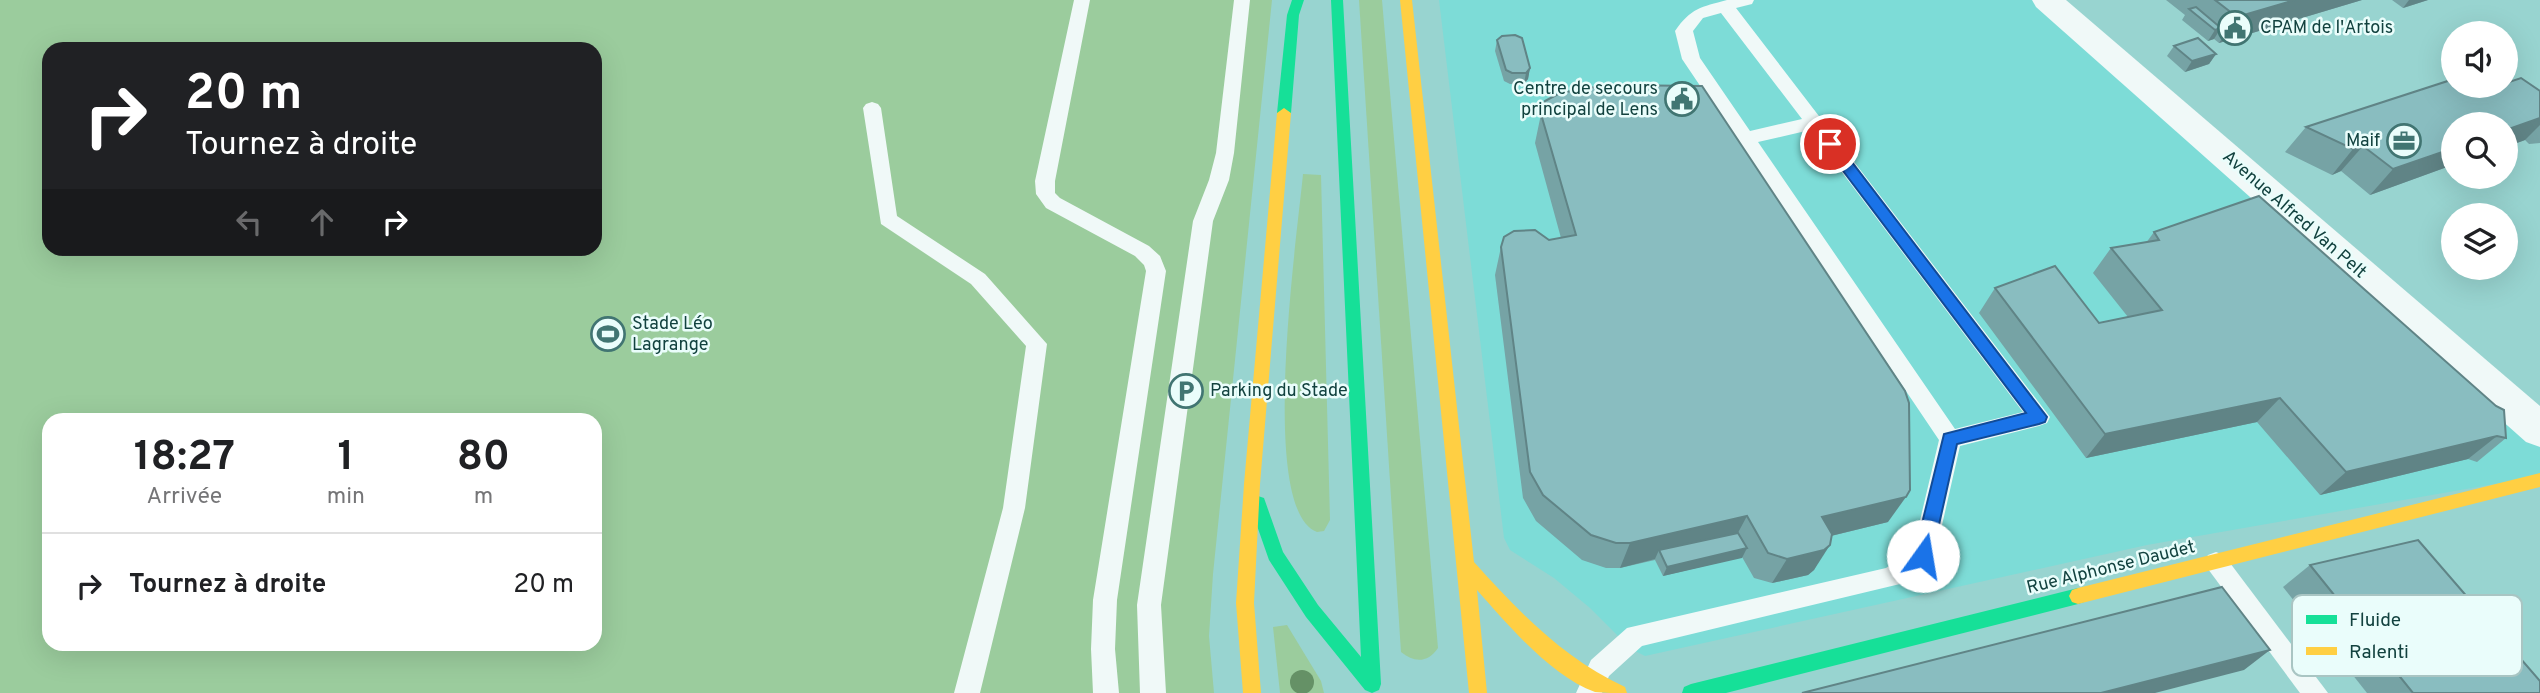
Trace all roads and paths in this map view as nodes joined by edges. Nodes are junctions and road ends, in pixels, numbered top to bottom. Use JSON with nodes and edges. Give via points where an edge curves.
{"nodes":[{"id":1,"x":1082,"y":0,"type":"edge"},
{"id":2,"x":1242,"y":0,"type":"edge"},
{"id":3,"x":1337,"y":0,"type":"edge"},
{"id":4,"x":1406,"y":0,"type":"edge"},
{"id":5,"x":1746,"y":0,"type":"edge"},
{"id":6,"x":2048,"y":0,"type":"edge"},
{"id":7,"x":1293,"y":5,"type":"edge"},
{"id":8,"x":1725,"y":6,"type":"junction"},
{"id":9,"x":1717,"y":98,"type":"junction"},
{"id":10,"x":1691,"y":100,"type":"edge"},
{"id":11,"x":872,"y":108,"type":"dead end"},
{"id":12,"x":1814,"y":123,"type":"junction"},
{"id":13,"x":1745,"y":139,"type":"junction"},
{"id":14,"x":2540,"y":430,"type":"edge"},
{"id":15,"x":1950,"y":439,"type":"junction"},
{"id":16,"x":2540,"y":480,"type":"edge"},
{"id":17,"x":1252,"y":484,"type":"junction"},
{"id":18,"x":2216,"y":562,"type":"junction"},
{"id":19,"x":1465,"y":565,"type":"junction"},
{"id":20,"x":2292,"y":663,"type":"edge"},
{"id":21,"x":2302,"y":676,"type":"edge"},
{"id":22,"x":1589,"y":687,"type":"edge"},
{"id":23,"x":1375,"y":690,"type":"edge"},
{"id":24,"x":967,"y":693,"type":"edge"},
{"id":25,"x":1106,"y":693,"type":"edge"},
{"id":26,"x":1153,"y":693,"type":"edge"},
{"id":27,"x":1252,"y":693,"type":"edge"},
{"id":28,"x":1478,"y":693,"type":"edge"},
{"id":29,"x":1618,"y":693,"type":"edge"},
{"id":30,"x":1691,"y":693,"type":"edge"},
{"id":31,"x":2315,"y":693,"type":"edge"}],
"edges":[{"from":1,"to":25,"type":"lane","via":[[1045,194],[1053,204],[1142,251],[1156,271],[1105,600]]},
{"from":2,"to":26,"type":"lane","via":[[1225,153],[1203,221],[1149,605]]},
{"from":3,"to":23,"type":"main road"},
{"from":4,"to":19,"type":"main road"},
{"from":5,"to":8,"type":"lane"},
{"from":6,"to":14,"type":"street","name":"Avenue Alfred Van Pelt"},
{"from":7,"to":17,"type":"main road"},
{"from":8,"to":9,"type":"lane","via":[[1697,14],[1684,31],[1691,59]]},
{"from":8,"to":12,"type":"lane"},
{"from":9,"to":10,"type":"lane"},
{"from":9,"to":13,"type":"lane"},
{"from":11,"to":24,"type":"lane","via":[[888,219],[978,279],[1037,344],[1014,508]]},
{"from":12,"to":13,"type":"lane"},
{"from":12,"to":15,"type":"lane","via":[[2039,417]]},
{"from":13,"to":15,"type":"lane"},
{"from":15,"to":22,"type":"lane","via":[[1923,556],[1913,563],[1892,577],[1636,636],[1609,657]]},
{"from":16,"to":18,"type":"main road","name":"Rue Alphonse Daudet"},
{"from":17,"to":23,"type":"main road","via":[[1275,555],[1312,611]]},
{"from":17,"to":27,"type":"main road","via":[[1245,603]]},
{"from":18,"to":20,"type":"lane"},
{"from":18,"to":30,"type":"main road","name":"Rue Alphonse Daudet"},
{"from":19,"to":22,"type":"main road"},
{"from":19,"to":28,"type":"main road"},
{"from":21,"to":31,"type":"lane"},
{"from":22,"to":29,"type":"main road"}]}
